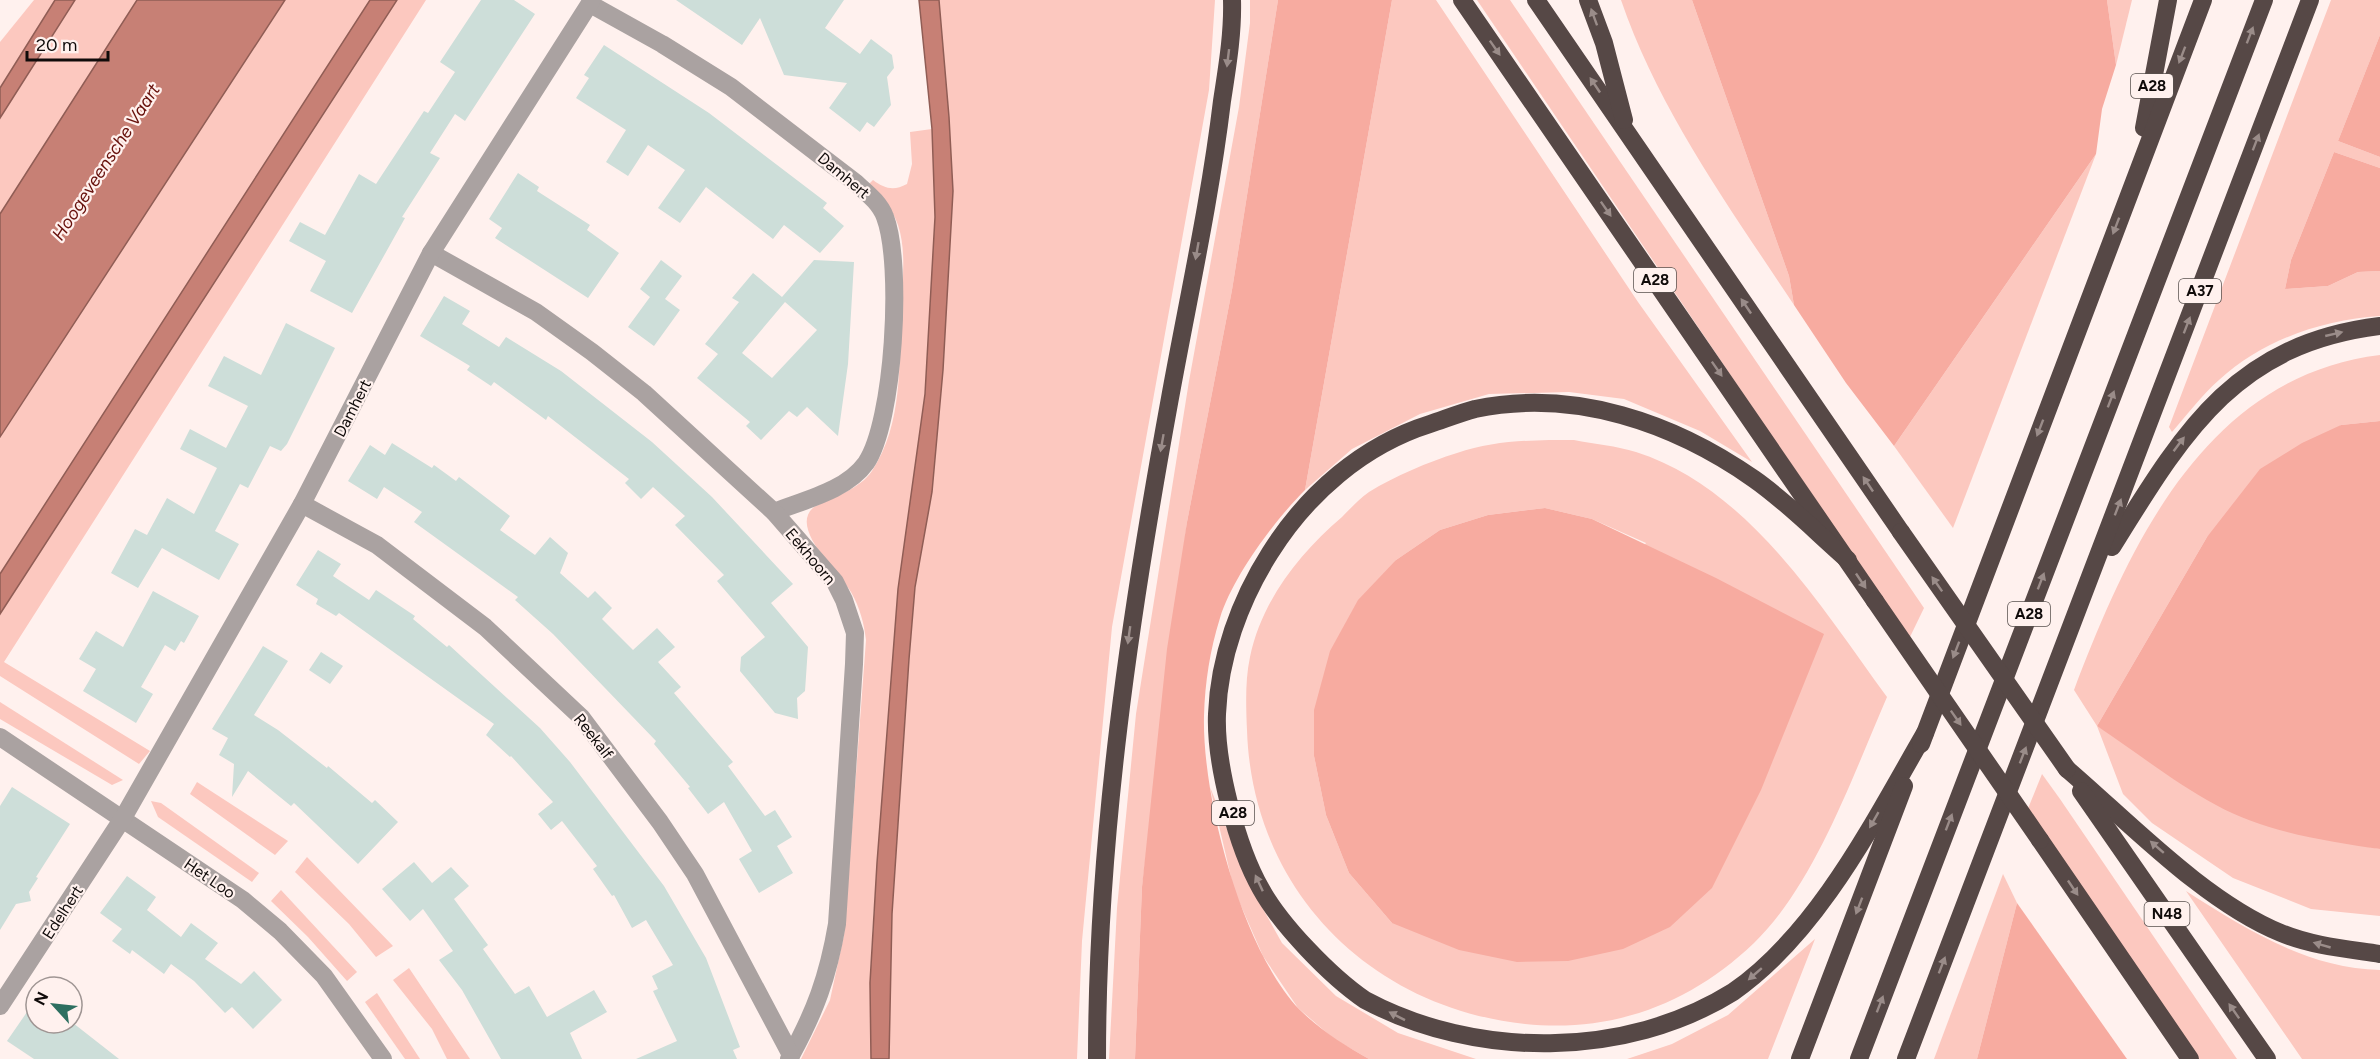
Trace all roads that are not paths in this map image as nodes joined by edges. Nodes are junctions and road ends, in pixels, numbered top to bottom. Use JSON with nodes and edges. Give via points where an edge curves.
{"nodes":[{"id":1,"x":1232,"y":0,"type":"edge"},
{"id":2,"x":1462,"y":0,"type":"edge"},
{"id":3,"x":1536,"y":0,"type":"edge"},
{"id":4,"x":1588,"y":0,"type":"edge"},
{"id":5,"x":2168,"y":0,"type":"edge"},
{"id":6,"x":2203,"y":0,"type":"edge"},
{"id":7,"x":2264,"y":0,"type":"edge"},
{"id":8,"x":2310,"y":0,"type":"edge"},
{"id":9,"x":591,"y":2,"type":"edge"},
{"id":10,"x":1628,"y":134,"type":"junction"},
{"id":11,"x":2136,"y":172,"type":"junction"},
{"id":12,"x":430,"y":253,"type":"junction"},
{"id":13,"x":2380,"y":326,"type":"edge"},
{"id":14,"x":302,"y":504,"type":"junction"},
{"id":15,"x":774,"y":512,"type":"junction"},
{"id":16,"x":1848,"y":560,"type":"junction"},
{"id":17,"x":2090,"y":581,"type":"junction"},
{"id":18,"x":1925,"y":734,"type":"junction"},
{"id":19,"x":0,"y":737,"type":"edge"},
{"id":20,"x":2067,"y":769,"type":"junction"},
{"id":21,"x":123,"y":818,"type":"junction"},
{"id":22,"x":2380,"y":954,"type":"edge"},
{"id":23,"x":0,"y":1006,"type":"edge"},
{"id":24,"x":790,"y":1057,"type":"edge"},
{"id":25,"x":383,"y":1059,"type":"edge"},
{"id":26,"x":1097,"y":1059,"type":"edge"},
{"id":27,"x":1800,"y":1059,"type":"edge"},
{"id":28,"x":1859,"y":1059,"type":"edge"},
{"id":29,"x":1906,"y":1059,"type":"edge"},
{"id":30,"x":2190,"y":1059,"type":"edge"},
{"id":31,"x":2267,"y":1059,"type":"edge"}],
"edges":[{"from":1,"to":26,"type":"highway","one_way":true,"via":[[1218,141],[1126,653],[1106,859]]},
{"from":2,"to":16,"type":"highway","number":"A28","one_way":true},
{"from":10,"to":3,"type":"highway","one_way":true},
{"from":10,"to":4,"type":"highway","one_way":true,"via":[[1604,43]]},
{"from":5,"to":11,"type":"highway","number":"A28"},
{"from":6,"to":11,"type":"highway","one_way":true},
{"from":28,"to":7,"type":"highway","number":"A28","one_way":true},
{"from":17,"to":8,"type":"highway","number":"A37","one_way":true},
{"from":9,"to":12,"type":"street","name":"Damhert"},
{"from":9,"to":15,"type":"street","name":"Damhert","via":[[731,87],[856,183],[885,216],[895,280],[888,394],[877,443],[864,465],[847,482]]},
{"from":20,"to":10,"type":"highway","one_way":true,"bridge":true},
{"from":11,"to":18,"type":"highway","number":"A28","one_way":true},
{"from":12,"to":14,"type":"street","name":"Damhert"},
{"from":12,"to":15,"type":"street","name":"Eekhoorn","via":[[536,312],[592,352],[686,429]]},
{"from":17,"to":13,"type":"highway","number":"A28","one_way":true,"via":[[2161,469],[2200,416],[2247,374],[2317,338]]},
{"from":14,"to":21,"type":"street","name":"Damhert"},
{"from":14,"to":24,"type":"street","name":"Reekalf","via":[[377,545],[476,620],[581,717],[695,874]]},
{"from":15,"to":24,"type":"street","name":"Eekhoorn","via":[[835,582],[855,633],[837,924],[820,998]]},
{"from":18,"to":16,"type":"highway","number":"A28","one_way":true,"via":[[1851,859],[1775,957],[1733,993],[1670,1027],[1618,1045],[1572,1053],[1512,1050],[1463,1044],[1410,1023],[1365,1000],[1319,962],[1261,890],[1239,836],[1224,776],[1217,716],[1224,665],[1237,618],[1255,575],[1281,535],[1317,493],[1358,458],[1411,430],[1477,409],[1534,404],[1594,408],[1652,423],[1703,446],[1757,481]]},
{"from":16,"to":30,"type":"highway","number":"A28","one_way":true,"bridge":true},
{"from":29,"to":17,"type":"highway","number":"A28","one_way":true},
{"from":18,"to":27,"type":"highway","number":"A28","one_way":true},
{"from":19,"to":21,"type":"street","name":"Het Loo"},
{"from":22,"to":20,"type":"highway","one_way":true,"via":[[2333,948],[2282,933],[2226,904]]},
{"from":31,"to":20,"type":"highway","number":"N48","one_way":true},
{"from":21,"to":23,"type":"street","name":"Edelhert"},
{"from":21,"to":25,"type":"street","name":"Het Loo","via":[[243,900],[280,931],[324,976]]}]}
